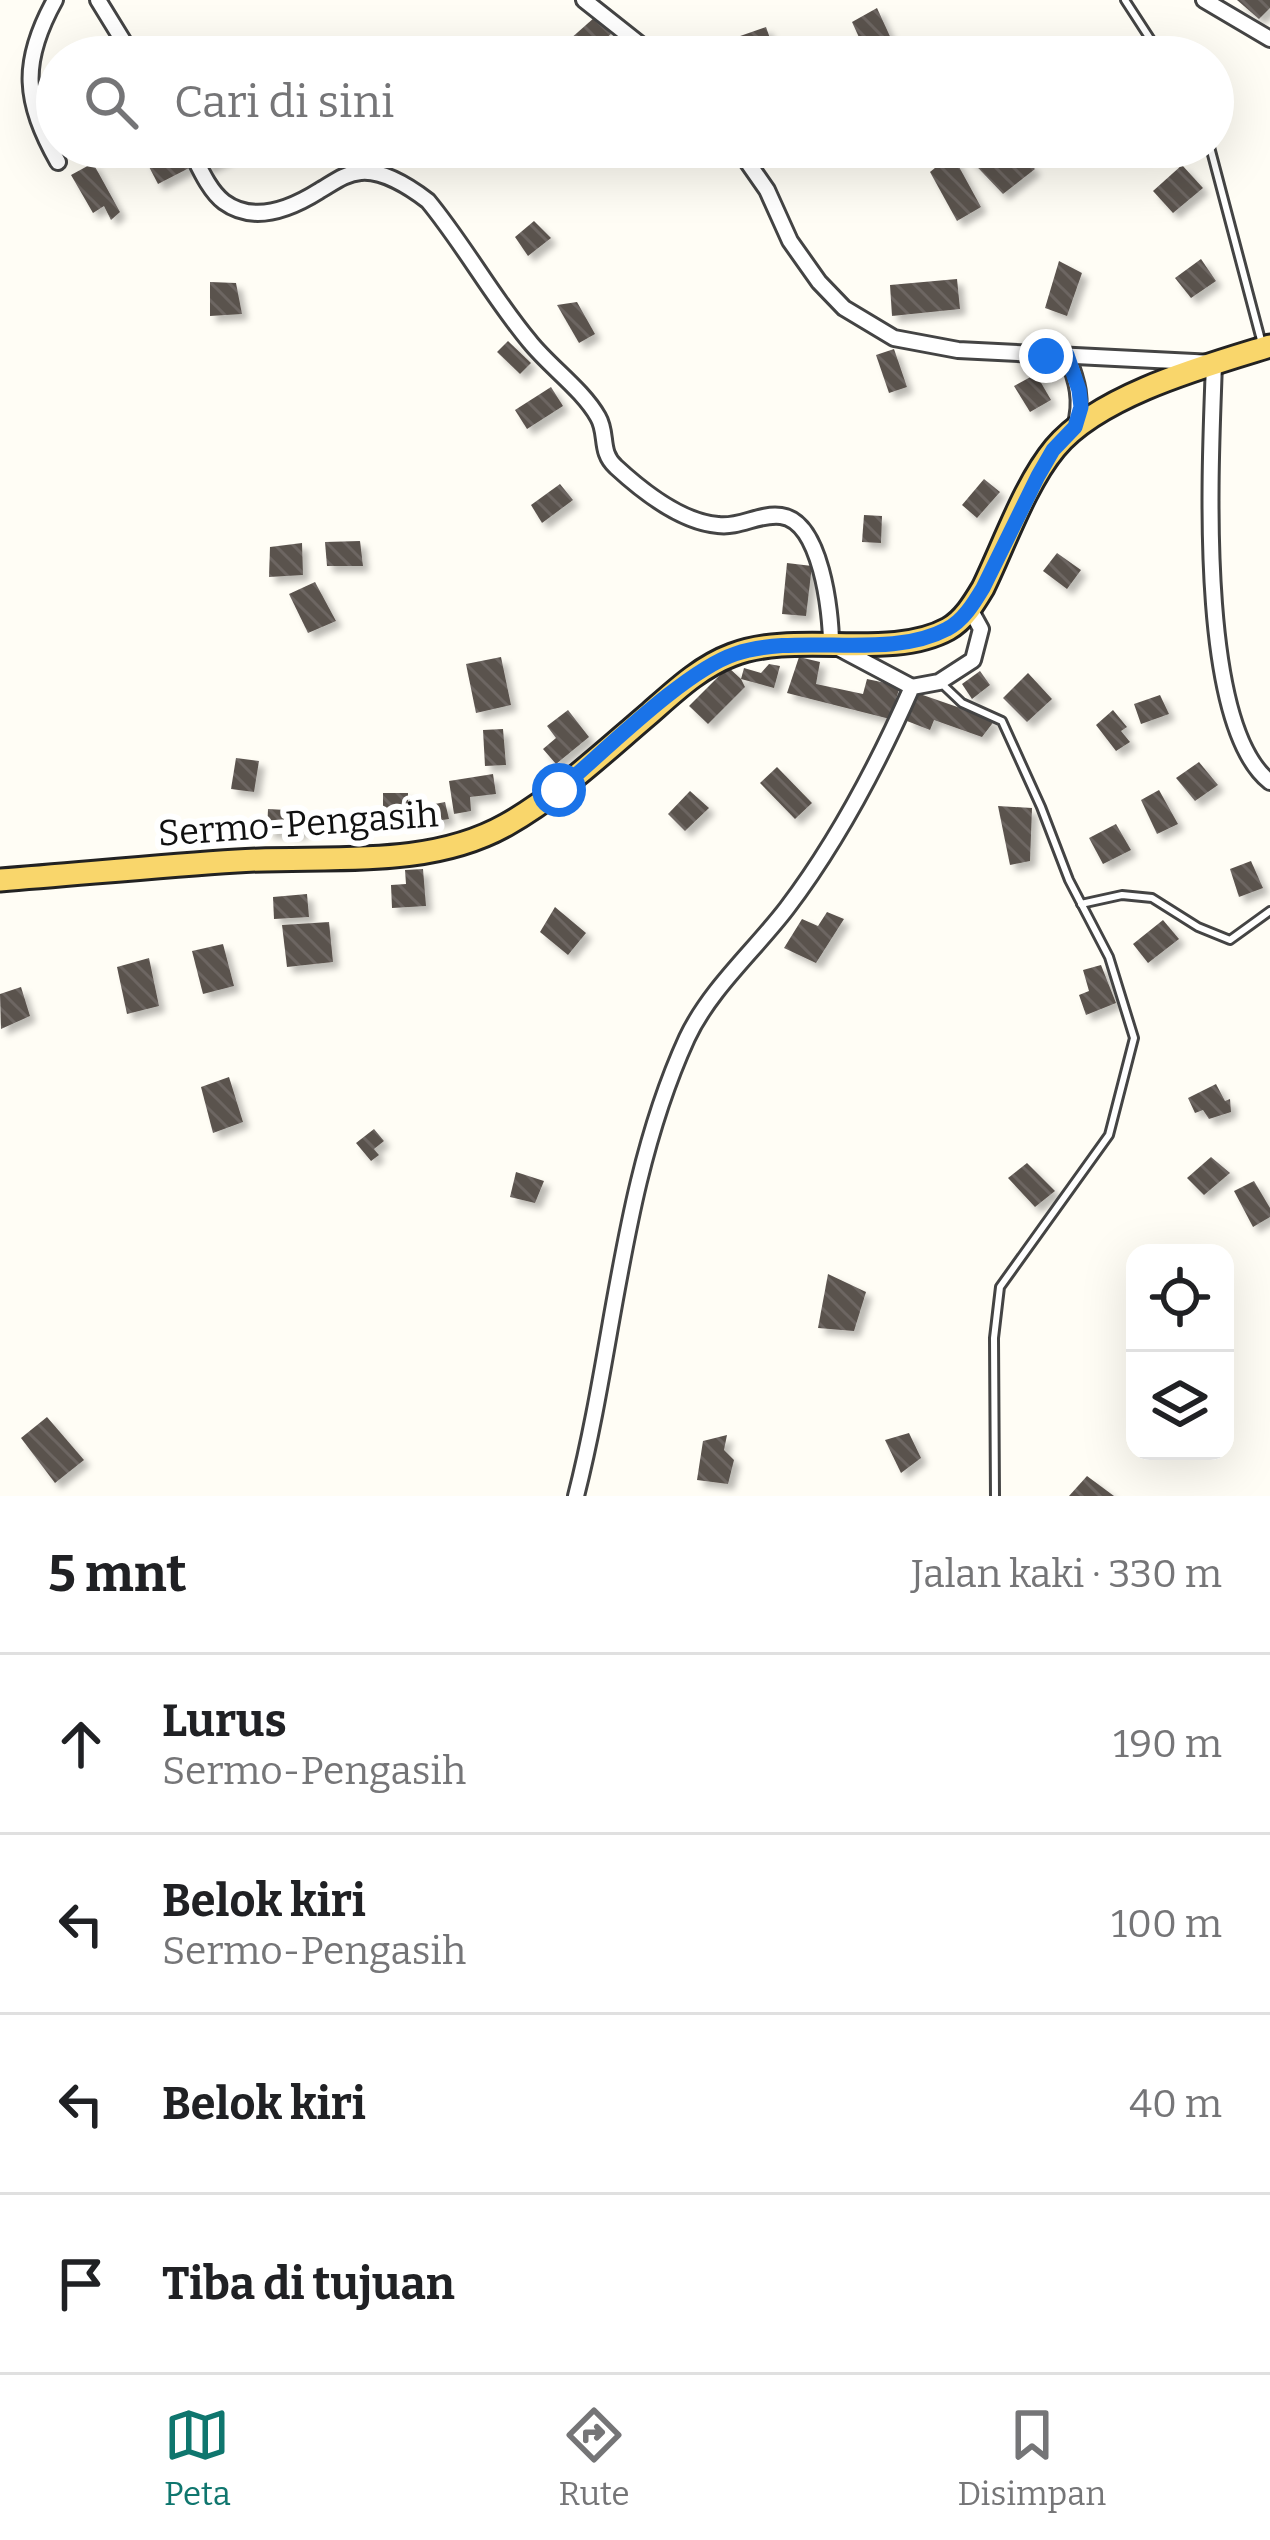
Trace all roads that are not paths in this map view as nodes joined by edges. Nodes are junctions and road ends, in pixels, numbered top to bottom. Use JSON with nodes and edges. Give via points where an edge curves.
{"nodes":[{"id":1,"x":55,"y":0,"type":"edge"},
{"id":2,"x":98,"y":0,"type":"edge"},
{"id":3,"x":584,"y":0,"type":"edge"},
{"id":4,"x":1125,"y":0,"type":"edge"},
{"id":5,"x":1204,"y":0,"type":"edge"},
{"id":6,"x":40,"y":36,"type":"edge"},
{"id":7,"x":120,"y":36,"type":"edge"},
{"id":8,"x":629,"y":36,"type":"edge"},
{"id":9,"x":1148,"y":36,"type":"edge"},
{"id":10,"x":1270,"y":39,"type":"edge"},
{"id":11,"x":36,"y":45,"type":"edge"},
{"id":12,"x":36,"y":110,"type":"edge"},
{"id":13,"x":202,"y":168,"type":"edge"},
{"id":14,"x":752,"y":168,"type":"edge"},
{"id":15,"x":1216,"y":168,"type":"edge"},
{"id":16,"x":1266,"y":347,"type":"edge"},
{"id":17,"x":1067,"y":355,"type":"junction"},
{"id":18,"x":1214,"y":363,"type":"junction"},
{"id":19,"x":1075,"y":427,"type":"junction"},
{"id":20,"x":970,"y":609,"type":"junction"},
{"id":21,"x":831,"y":644,"type":"junction"},
{"id":22,"x":939,"y":682,"type":"junction"},
{"id":23,"x":912,"y":687,"type":"junction"},
{"id":24,"x":1270,"y":782,"type":"edge"},
{"id":25,"x":0,"y":880,"type":"edge"},
{"id":26,"x":1081,"y":904,"type":"junction"},
{"id":27,"x":1270,"y":911,"type":"edge"},
{"id":28,"x":576,"y":1496,"type":"edge"},
{"id":29,"x":995,"y":1496,"type":"edge"}],
"edges":[{"from":1,"to":6,"type":"street"},
{"from":2,"to":7,"type":"street"},
{"from":3,"to":8,"type":"street"},
{"from":4,"to":9,"type":"lane"},
{"from":5,"to":10,"type":"street"},
{"from":11,"to":12,"type":"street","via":[[28,86]]},
{"from":13,"to":21,"type":"street","via":[[224,202],[265,213],[360,172],[411,188],[599,418],[610,462],[686,516],[717,526],[777,515],[800,525],[815,551]]},
{"from":14,"to":17,"type":"street","via":[[819,282],[871,326],[919,345]]},
{"from":15,"to":16,"type":"lane"},
{"from":16,"to":18,"type":"main road"},
{"from":17,"to":18,"type":"street"},
{"from":17,"to":19,"type":"street","via":[[1081,407]]},
{"from":18,"to":19,"type":"main road"},
{"from":18,"to":24,"type":"street","via":[[1219,663],[1245,751]]},
{"from":19,"to":20,"type":"main road","via":[[1038,476]]},
{"from":20,"to":21,"type":"main road","name":"Sermo-Pengasih","via":[[933,635]]},
{"from":20,"to":22,"type":"street","via":[[980,645],[973,660]]},
{"from":21,"to":23,"type":"street"},
{"from":21,"to":25,"type":"main road","name":"Sermo-Pengasih","via":[[767,646],[701,671],[559,790],[465,843],[400,856]]},
{"from":22,"to":23,"type":"street"},
{"from":22,"to":26,"type":"lane","via":[[1002,722]]},
{"from":23,"to":28,"type":"street","via":[[790,905],[689,1034],[617,1275]]},
{"from":26,"to":27,"type":"lane","via":[[1152,898],[1230,940]]},
{"from":26,"to":29,"type":"lane","via":[[1109,957],[1133,1038],[1109,1135],[1000,1287]]}]}
